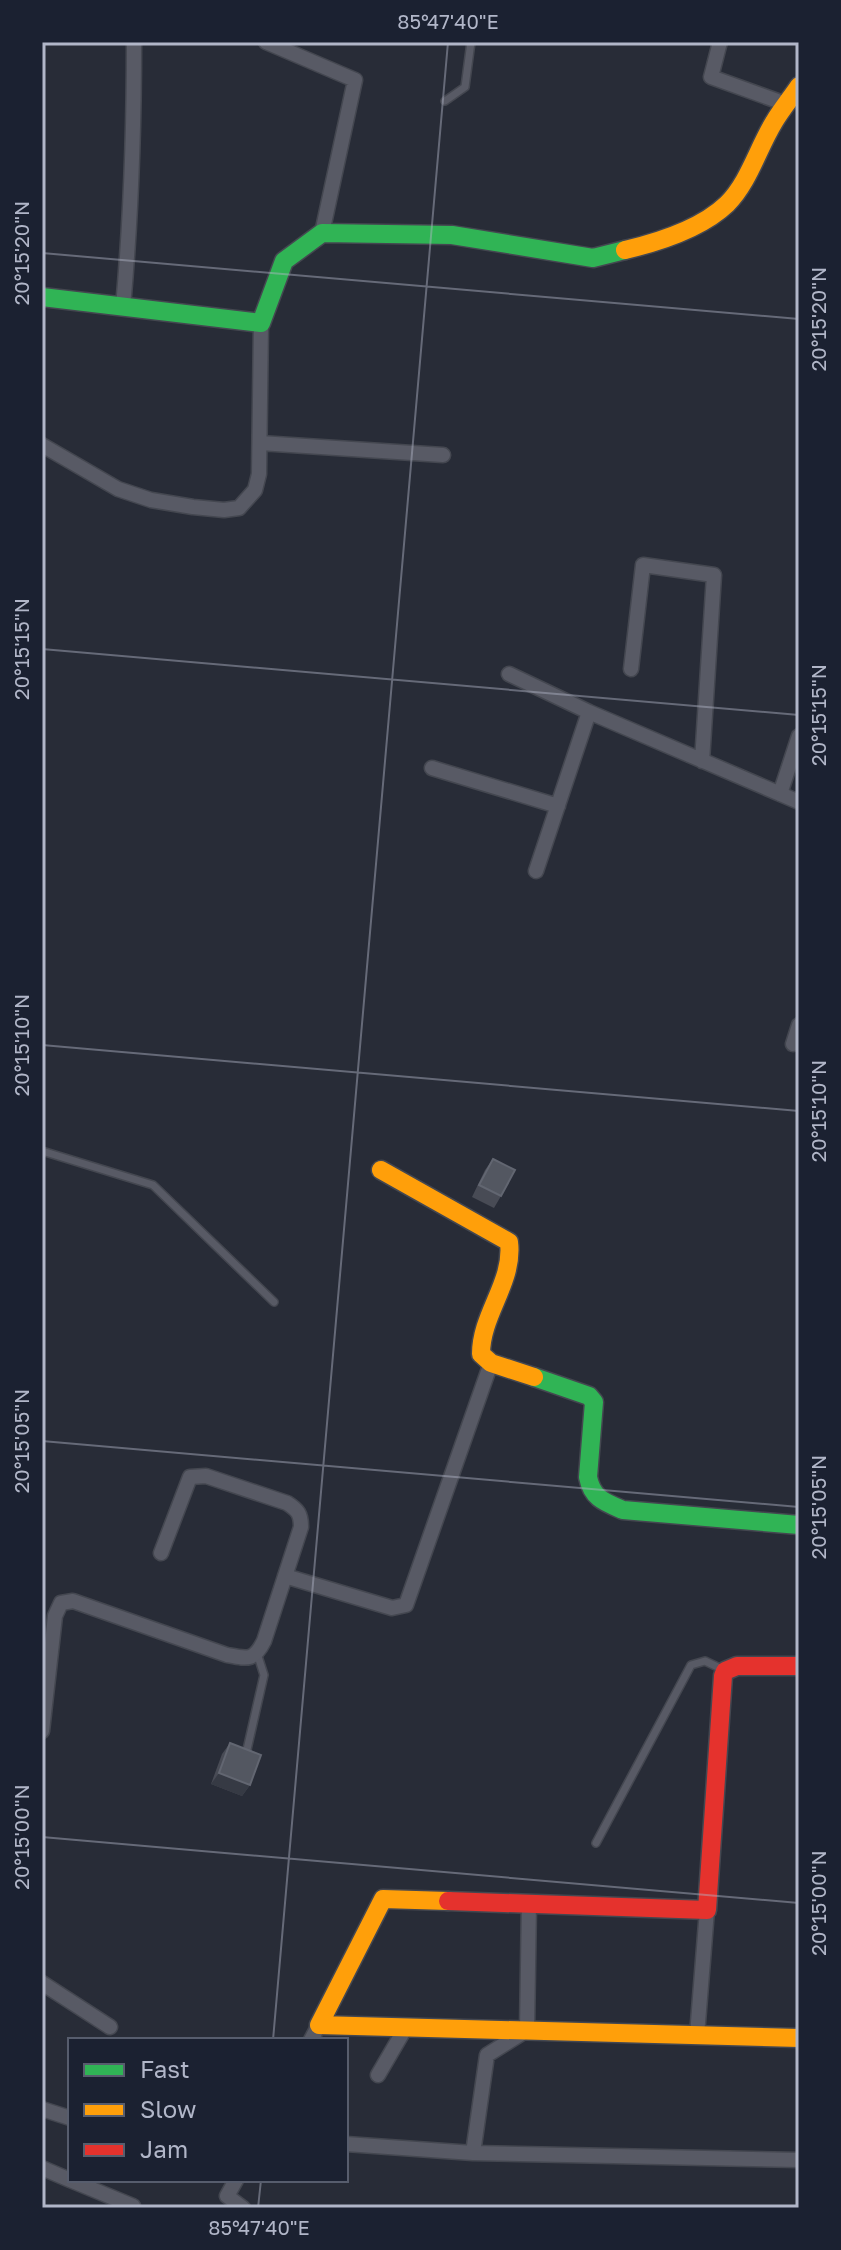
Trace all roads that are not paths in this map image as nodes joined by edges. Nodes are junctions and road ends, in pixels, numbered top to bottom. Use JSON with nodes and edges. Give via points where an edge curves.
{"nodes":[{"id":1,"x":134,"y":42,"type":"edge"},
{"id":2,"x":266,"y":42,"type":"edge"},
{"id":3,"x":471,"y":42,"type":"edge"},
{"id":4,"x":720,"y":42,"type":"edge"},
{"id":5,"x":799,"y":86,"type":"edge"},
{"id":6,"x":445,"y":101,"type":"dead end"},
{"id":7,"x":786,"y":104,"type":"junction"},
{"id":8,"x":322,"y":233,"type":"junction"},
{"id":9,"x":42,"y":297,"type":"edge"},
{"id":10,"x":123,"y":307,"type":"junction"},
{"id":11,"x":261,"y":323,"type":"junction"},
{"id":12,"x":260,"y":443,"type":"junction"},
{"id":13,"x":42,"y":445,"type":"edge"},
{"id":14,"x":443,"y":455,"type":"dead end"},
{"id":15,"x":631,"y":669,"type":"dead end"},
{"id":16,"x":509,"y":674,"type":"dead end"},
{"id":17,"x":589,"y":712,"type":"junction"},
{"id":18,"x":799,"y":736,"type":"edge"},
{"id":19,"x":702,"y":761,"type":"junction"},
{"id":20,"x":432,"y":768,"type":"dead end"},
{"id":21,"x":780,"y":794,"type":"junction"},
{"id":22,"x":799,"y":802,"type":"edge"},
{"id":23,"x":558,"y":806,"type":"junction"},
{"id":24,"x":536,"y":871,"type":"dead end"},
{"id":25,"x":799,"y":1025,"type":"edge"},
{"id":26,"x":793,"y":1044,"type":"dead end"},
{"id":27,"x":42,"y":1151,"type":"edge"},
{"id":28,"x":381,"y":1170,"type":"dead end"},
{"id":29,"x":274,"y":1302,"type":"dead end"},
{"id":30,"x":491,"y":1363,"type":"junction"},
{"id":31,"x":799,"y":1525,"type":"edge"},
{"id":32,"x":161,"y":1553,"type":"dead end"},
{"id":33,"x":285,"y":1576,"type":"junction"},
{"id":34,"x":257,"y":1653,"type":"junction"},
{"id":35,"x":799,"y":1666,"type":"edge"},
{"id":36,"x":725,"y":1671,"type":"junction"},
{"id":37,"x":42,"y":1731,"type":"edge"},
{"id":38,"x":246,"y":1754,"type":"edge"},
{"id":39,"x":596,"y":1843,"type":"dead end"},
{"id":40,"x":529,"y":1903,"type":"junction"},
{"id":41,"x":707,"y":1910,"type":"junction"},
{"id":42,"x":42,"y":1983,"type":"edge"},
{"id":43,"x":110,"y":2027,"type":"dead end"},
{"id":44,"x":406,"y":2027,"type":"junction"},
{"id":45,"x":527,"y":2030,"type":"junction"},
{"id":46,"x":315,"y":2032,"type":"edge"},
{"id":47,"x":697,"y":2035,"type":"junction"},
{"id":48,"x":799,"y":2038,"type":"edge"},
{"id":49,"x":378,"y":2075,"type":"dead end"},
{"id":50,"x":42,"y":2109,"type":"edge"},
{"id":51,"x":68,"y":2117,"type":"edge"},
{"id":52,"x":348,"y":2144,"type":"edge"},
{"id":53,"x":473,"y":2153,"type":"junction"},
{"id":54,"x":799,"y":2160,"type":"edge"},
{"id":55,"x":42,"y":2168,"type":"edge"},
{"id":56,"x":68,"y":2179,"type":"edge"},
{"id":57,"x":75,"y":2182,"type":"edge"},
{"id":58,"x":235,"y":2182,"type":"edge"},
{"id":59,"x":132,"y":2208,"type":"edge"},
{"id":60,"x":243,"y":2208,"type":"edge"}],
"edges":[{"from":1,"to":10,"type":"street","via":[[131,218]]},
{"from":2,"to":8,"type":"street","via":[[355,80]]},
{"from":3,"to":6,"type":"lane","via":[[465,87]]},
{"from":4,"to":7,"type":"street","via":[[711,77]]},
{"from":5,"to":7,"type":"street"},
{"from":7,"to":8,"type":"street","via":[[728,203],[696,225],[646,245],[593,258],[452,235]]},
{"from":8,"to":11,"type":"street","via":[[284,261]]},
{"from":9,"to":10,"type":"street"},
{"from":10,"to":11,"type":"street"},
{"from":11,"to":12,"type":"street"},
{"from":12,"to":13,"type":"street","via":[[255,490],[239,508],[224,510],[151,500],[118,489]]},
{"from":12,"to":14,"type":"street"},
{"from":15,"to":19,"type":"street","via":[[643,565],[714,575]]},
{"from":16,"to":17,"type":"street"},
{"from":17,"to":19,"type":"street"},
{"from":17,"to":23,"type":"street"},
{"from":18,"to":21,"type":"street"},
{"from":19,"to":21,"type":"street"},
{"from":20,"to":23,"type":"street"},
{"from":21,"to":22,"type":"street"},
{"from":23,"to":24,"type":"street"},
{"from":25,"to":26,"type":"street"},
{"from":27,"to":29,"type":"lane","via":[[153,1185]]},
{"from":28,"to":30,"type":"street","via":[[509,1242],[511,1258],[480,1346]]},
{"from":30,"to":31,"type":"street","via":[[594,1402],[587,1481],[601,1500],[623,1510]]},
{"from":30,"to":33,"type":"street","via":[[406,1605],[392,1608]]},
{"from":32,"to":33,"type":"street","via":[[186,1482],[206,1476],[298,1510],[301,1527]]},
{"from":33,"to":34,"type":"street"},
{"from":34,"to":37,"type":"street","via":[[250,1658],[227,1655],[73,1601],[61,1603],[55,1616]]},
{"from":34,"to":38,"type":"lane","via":[[264,1675]]},
{"from":35,"to":36,"type":"street","via":[[737,1666]]},
{"from":36,"to":39,"type":"lane","via":[[705,1661],[691,1665]]},
{"from":36,"to":41,"type":"street"},
{"from":40,"to":41,"type":"street"},
{"from":40,"to":45,"type":"street"},
{"from":40,"to":46,"type":"street","via":[[383,1899]]},
{"from":41,"to":47,"type":"street"},
{"from":42,"to":43,"type":"street"},
{"from":44,"to":45,"type":"street"},
{"from":44,"to":46,"type":"street"},
{"from":44,"to":49,"type":"street"},
{"from":45,"to":47,"type":"street"},
{"from":45,"to":53,"type":"street","via":[[487,2055]]},
{"from":47,"to":48,"type":"street"},
{"from":50,"to":51,"type":"street"},
{"from":52,"to":53,"type":"street"},
{"from":53,"to":54,"type":"street"},
{"from":55,"to":56,"type":"street"},
{"from":57,"to":59,"type":"street"},
{"from":58,"to":60,"type":"street","via":[[227,2196]]}]}
